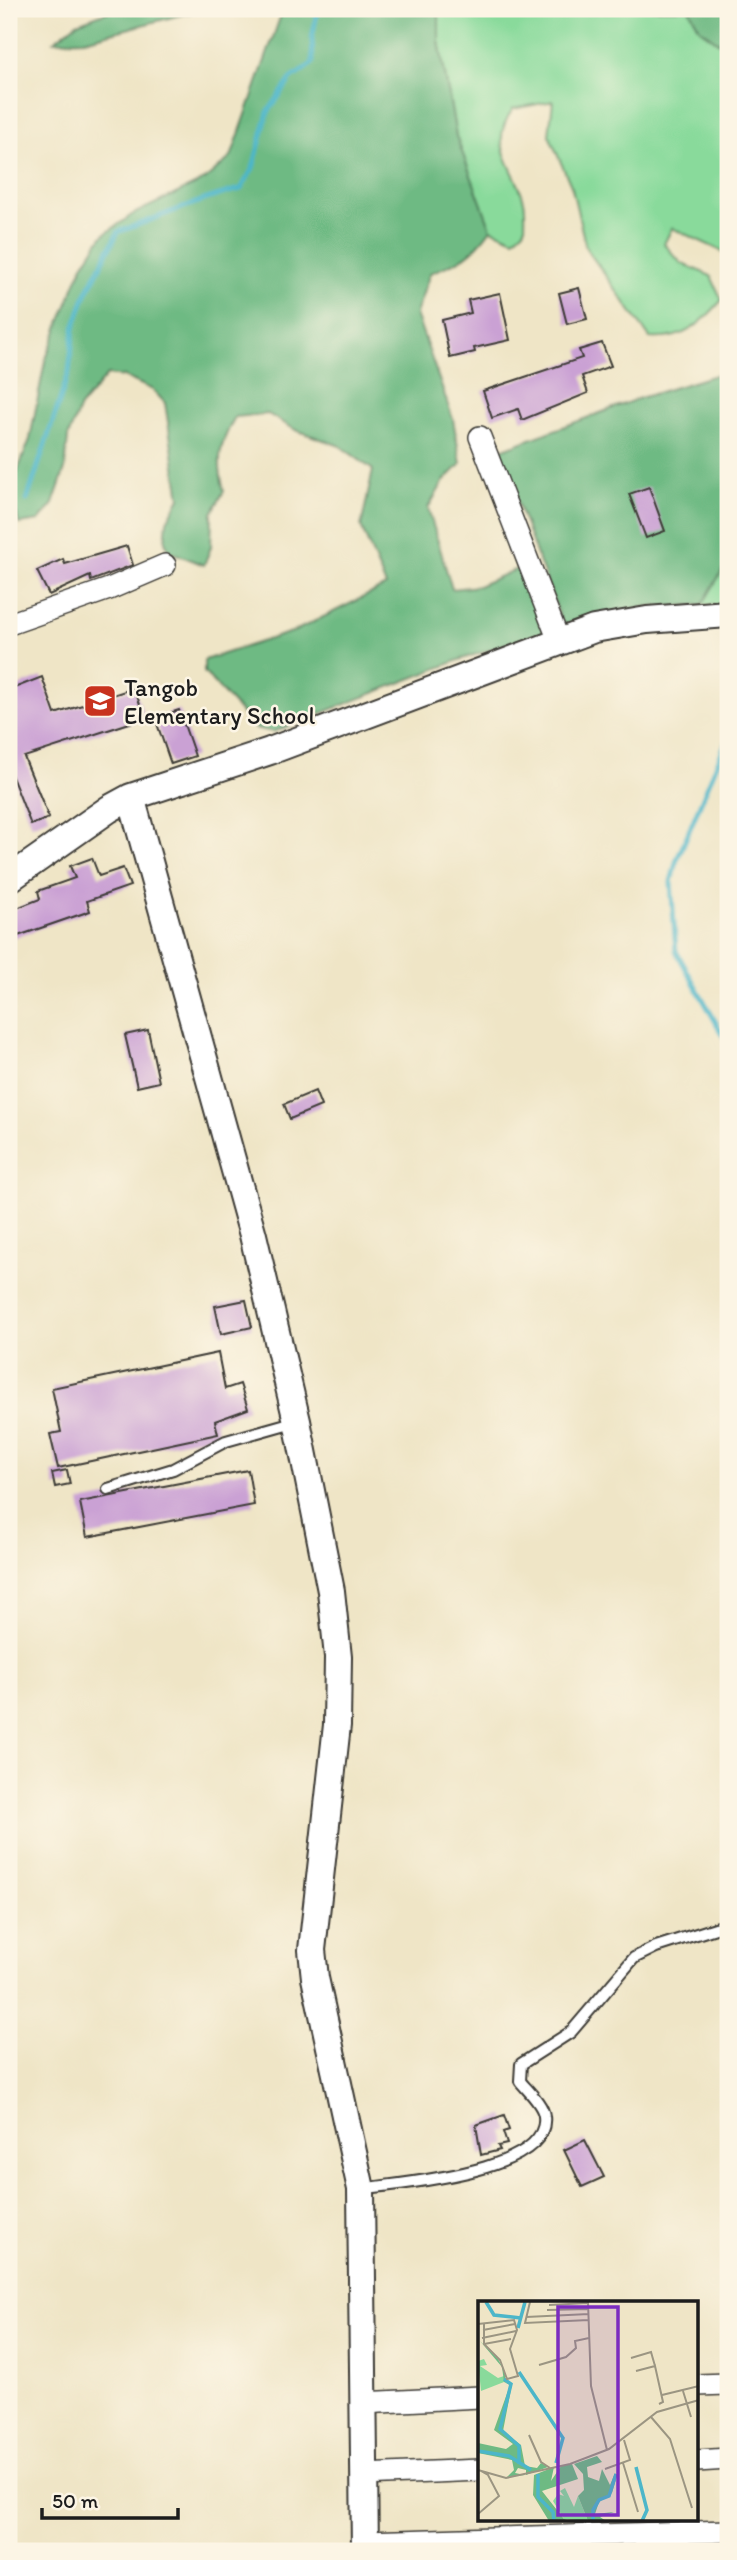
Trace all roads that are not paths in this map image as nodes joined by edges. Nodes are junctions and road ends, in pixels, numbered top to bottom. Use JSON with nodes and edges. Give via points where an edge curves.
{"nodes":[{"id":1,"x":480,"y":437,"type":"dead end"},
{"id":2,"x":165,"y":565,"type":"dead end"},
{"id":3,"x":728,"y":614,"type":"edge"},
{"id":4,"x":9,"y":624,"type":"edge"},
{"id":5,"x":559,"y":641,"type":"junction"},
{"id":6,"x":131,"y":797,"type":"junction"},
{"id":7,"x":9,"y":879,"type":"edge"},
{"id":8,"x":297,"y":1421,"type":"junction"},
{"id":9,"x":108,"y":1489,"type":"dead end"},
{"id":10,"x":728,"y":1924,"type":"edge"},
{"id":11,"x":361,"y":2189,"type":"junction"},
{"id":12,"x":728,"y":2384,"type":"edge"},
{"id":13,"x":698,"y":2385,"type":"edge"},
{"id":14,"x":478,"y":2397,"type":"edge"},
{"id":15,"x":362,"y":2403,"type":"junction"},
{"id":16,"x":728,"y":2459,"type":"edge"},
{"id":17,"x":698,"y":2460,"type":"edge"},
{"id":18,"x":478,"y":2470,"type":"edge"},
{"id":19,"x":363,"y":2475,"type":"junction"},
{"id":20,"x":728,"y":2531,"type":"edge"},
{"id":21,"x":365,"y":2547,"type":"edge"}],
"edges":[{"from":1,"to":5,"type":"street"},
{"from":2,"to":4,"type":"street"},
{"from":3,"to":5,"type":"street","via":[[647,620],[594,629]]},
{"from":5,"to":6,"type":"street","via":[[271,751]]},
{"from":6,"to":7,"type":"street"},
{"from":6,"to":8,"type":"street","via":[[253,1235]]},
{"from":8,"to":9,"type":"lane","via":[[226,1441],[173,1469]]},
{"from":8,"to":11,"type":"street","via":[[331,1591],[338,1657],[337,1724],[314,1968]]},
{"from":10,"to":11,"type":"lane","via":[[634,1958],[571,2032],[521,2064],[520,2081],[543,2110],[545,2120],[535,2139],[519,2154],[489,2168]]},
{"from":11,"to":15,"type":"street"},
{"from":12,"to":13,"type":"street"},
{"from":14,"to":15,"type":"street"},
{"from":15,"to":19,"type":"street"},
{"from":16,"to":17,"type":"street"},
{"from":18,"to":19,"type":"street"},
{"from":19,"to":21,"type":"street"},
{"from":20,"to":21,"type":"street"}]}
